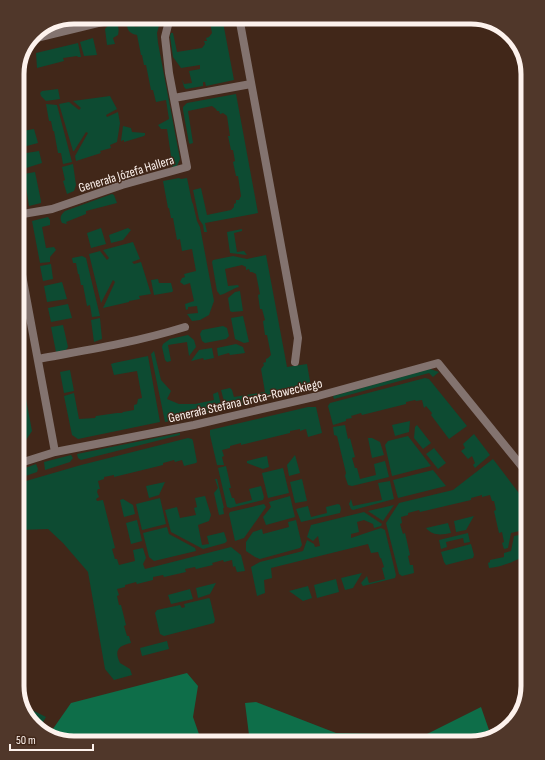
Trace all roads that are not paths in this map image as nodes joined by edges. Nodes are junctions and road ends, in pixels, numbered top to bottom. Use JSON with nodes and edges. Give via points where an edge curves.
{"nodes":[{"id":1,"x":94,"y":24,"type":"edge"},
{"id":2,"x":167,"y":24,"type":"edge"},
{"id":3,"x":240,"y":24,"type":"edge"},
{"id":4,"x":41,"y":37,"type":"edge"},
{"id":5,"x":251,"y":84,"type":"junction"},
{"id":6,"x":174,"y":98,"type":"junction"},
{"id":7,"x":24,"y":214,"type":"edge"},
{"id":8,"x":24,"y":285,"type":"edge"},
{"id":9,"x":185,"y":327,"type":"dead end"},
{"id":10,"x":38,"y":359,"type":"junction"},
{"id":11,"x":295,"y":362,"type":"dead end"},
{"id":12,"x":55,"y":452,"type":"junction"},
{"id":13,"x":24,"y":462,"type":"edge"},
{"id":14,"x":521,"y":465,"type":"edge"}],
"edges":[{"from":1,"to":4,"type":"street"},
{"from":2,"to":6,"type":"street","name":"Generała Józefa Hallera","via":[[165,37]]},
{"from":3,"to":5,"type":"street","name":"Generała Stefana Grota-Roweckiego"},
{"from":5,"to":6,"type":"street"},
{"from":5,"to":11,"type":"street","name":"Generała Stefana Grota-Roweckiego","via":[[298,338]]},
{"from":6,"to":7,"type":"street","name":"Generała Józefa Hallera","via":[[187,167],[122,185],[52,209]]},
{"from":8,"to":10,"type":"street"},
{"from":9,"to":10,"type":"street","via":[[126,343]]},
{"from":10,"to":12,"type":"street"},
{"from":12,"to":13,"type":"street","name":"Generała Stefana Grota-Roweckiego"},
{"from":12,"to":14,"type":"street","name":"Generała Stefana Grota-Roweckiego","via":[[194,425],[318,396],[438,363]]}]}
